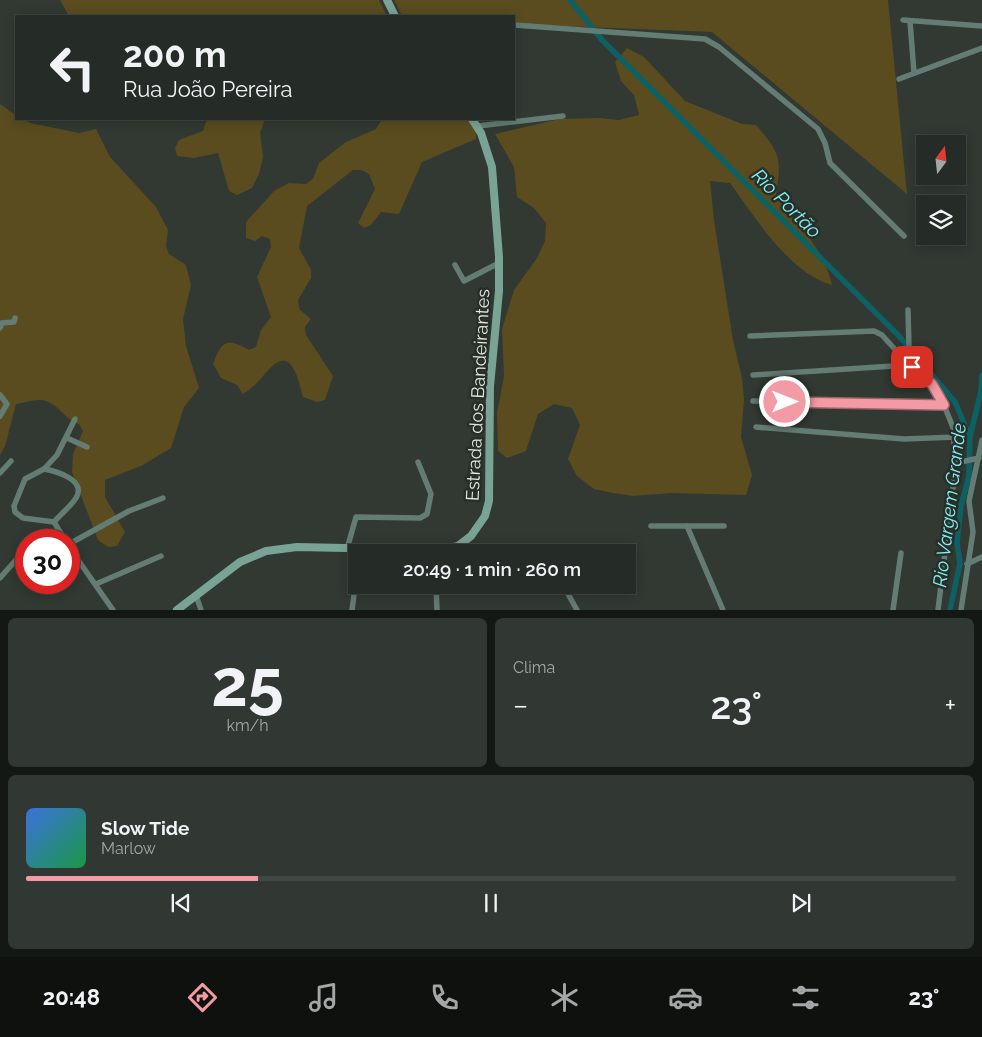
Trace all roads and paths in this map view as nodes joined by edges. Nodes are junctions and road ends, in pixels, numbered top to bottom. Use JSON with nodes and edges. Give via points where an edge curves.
{"nodes":[{"id":1,"x":387,"y":0,"type":"edge"},
{"id":2,"x":394,"y":15,"type":"edge"},
{"id":3,"x":515,"y":25,"type":"edge"},
{"id":4,"x":982,"y":26,"type":"edge"},
{"id":5,"x":982,"y":48,"type":"edge"},
{"id":6,"x":914,"y":73,"type":"junction"},
{"id":7,"x":899,"y":78,"type":"dead end"},
{"id":8,"x":563,"y":116,"type":"dead end"},
{"id":9,"x":473,"y":120,"type":"edge"},
{"id":10,"x":478,"y":126,"type":"junction"},
{"id":11,"x":904,"y":236,"type":"dead end"},
{"id":12,"x":499,"y":263,"type":"junction"},
{"id":13,"x":455,"y":265,"type":"dead end"},
{"id":14,"x":908,"y":310,"type":"dead end"},
{"id":15,"x":15,"y":318,"type":"dead end"},
{"id":16,"x":0,"y":328,"type":"edge"},
{"id":17,"x":750,"y":336,"type":"dead end"},
{"id":18,"x":904,"y":354,"type":"junction"},
{"id":19,"x":911,"y":366,"type":"junction"},
{"id":20,"x":753,"y":374,"type":"dead end"},
{"id":21,"x":0,"y":395,"type":"edge"},
{"id":22,"x":753,"y":401,"type":"dead end"},
{"id":23,"x":944,"y":405,"type":"junction"},
{"id":24,"x":0,"y":416,"type":"edge"},
{"id":25,"x":76,"y":419,"type":"dead end"},
{"id":26,"x":756,"y":427,"type":"dead end"},
{"id":27,"x":68,"y":438,"type":"junction"},
{"id":28,"x":956,"y":438,"type":"junction"},
{"id":29,"x":982,"y":440,"type":"edge"},
{"id":30,"x":88,"y":446,"type":"dead end"},
{"id":31,"x":976,"y":458,"type":"junction"},
{"id":32,"x":11,"y":462,"type":"dead end"},
{"id":33,"x":418,"y":462,"type":"dead end"},
{"id":34,"x":956,"y":463,"type":"junction"},
{"id":35,"x":44,"y":469,"type":"junction"},
{"id":36,"x":0,"y":473,"type":"edge"},
{"id":37,"x":163,"y":498,"type":"dead end"},
{"id":38,"x":54,"y":522,"type":"junction"},
{"id":39,"x":651,"y":526,"type":"dead end"},
{"id":40,"x":687,"y":526,"type":"junction"},
{"id":41,"x":724,"y":526,"type":"dead end"},
{"id":42,"x":58,"y":529,"type":"edge"},
{"id":43,"x":80,"y":540,"type":"edge"},
{"id":44,"x":349,"y":544,"type":"edge"},
{"id":45,"x":461,"y":544,"type":"edge"},
{"id":46,"x":348,"y":549,"type":"edge"},
{"id":47,"x":901,"y":553,"type":"dead end"},
{"id":48,"x":161,"y":556,"type":"dead end"},
{"id":49,"x":982,"y":557,"type":"edge"},
{"id":50,"x":15,"y":561,"type":"edge"},
{"id":51,"x":80,"y":561,"type":"edge"},
{"id":52,"x":967,"y":564,"type":"junction"},
{"id":53,"x":0,"y":578,"type":"edge"},
{"id":54,"x":96,"y":584,"type":"junction"},
{"id":55,"x":354,"y":594,"type":"edge"},
{"id":56,"x":436,"y":594,"type":"edge"},
{"id":57,"x":568,"y":594,"type":"edge"},
{"id":58,"x":196,"y":595,"type":"junction"},
{"id":59,"x":112,"y":610,"type":"edge"},
{"id":60,"x":176,"y":610,"type":"edge"},
{"id":61,"x":201,"y":610,"type":"edge"},
{"id":62,"x":352,"y":610,"type":"edge"},
{"id":63,"x":437,"y":610,"type":"edge"},
{"id":64,"x":578,"y":610,"type":"edge"},
{"id":65,"x":723,"y":610,"type":"edge"},
{"id":66,"x":893,"y":610,"type":"edge"},
{"id":67,"x":938,"y":610,"type":"edge"},
{"id":68,"x":961,"y":610,"type":"edge"}],
"edges":[{"from":1,"to":2,"type":"main road"},
{"from":3,"to":11,"type":"street","via":[[698,37],[719,47],[818,129],[830,164]]},
{"from":4,"to":6,"type":"street","via":[[906,21]]},
{"from":5,"to":6,"type":"street"},
{"from":6,"to":7,"type":"street"},
{"from":8,"to":10,"type":"street"},
{"from":9,"to":10,"type":"main road","name":"Estrada dos Bandeirantes"},
{"from":10,"to":12,"type":"main road","name":"Estrada dos Bandeirantes","via":[[492,167]]},
{"from":12,"to":13,"type":"street","via":[[465,280],[461,280]]},
{"from":12,"to":45,"type":"main road","name":"Estrada dos Bandeirantes","via":[[490,386],[489,494],[485,516],[471,536]]},
{"from":14,"to":18,"type":"street","via":[[910,346]]},
{"from":15,"to":16,"type":"street","via":[[14,322],[2,323]]},
{"from":17,"to":18,"type":"street","via":[[874,331]]},
{"from":18,"to":19,"type":"street"},
{"from":19,"to":20,"type":"street"},
{"from":19,"to":23,"type":"street","via":[[932,384]]},
{"from":21,"to":24,"type":"street","via":[[7,404]]},
{"from":22,"to":23,"type":"street"},
{"from":23,"to":28,"type":"street"},
{"from":25,"to":27,"type":"street"},
{"from":26,"to":28,"type":"street","via":[[904,440]]},
{"from":27,"to":30,"type":"street"},
{"from":27,"to":35,"type":"street"},
{"from":28,"to":34,"type":"street"},
{"from":29,"to":31,"type":"street"},
{"from":31,"to":34,"type":"street"},
{"from":31,"to":52,"type":"street","via":[[969,501],[973,532]]},
{"from":32,"to":36,"type":"street"},
{"from":33,"to":44,"type":"street","via":[[431,494],[427,514],[420,518],[356,517]]},
{"from":34,"to":67,"type":"street"},
{"from":35,"to":38,"type":"street","via":[[70,478],[77,488],[76,498]]},
{"from":35,"to":38,"type":"street","via":[[25,479],[14,506],[15,512],[23,518]]},
{"from":37,"to":43,"type":"street","via":[[129,511]]},
{"from":38,"to":42,"type":"street"},
{"from":39,"to":40,"type":"street"},
{"from":40,"to":41,"type":"street"},
{"from":40,"to":65,"type":"street"},
{"from":46,"to":58,"type":"main road","name":"Estrada dos Bandeirantes","via":[[297,548],[257,554],[240,562]]},
{"from":47,"to":66,"type":"street"},
{"from":48,"to":54,"type":"street"},
{"from":49,"to":52,"type":"street"},
{"from":50,"to":53,"type":"street"},
{"from":51,"to":54,"type":"street"},
{"from":52,"to":68,"type":"street"},
{"from":54,"to":59,"type":"street"},
{"from":55,"to":62,"type":"street"},
{"from":56,"to":63,"type":"street"},
{"from":57,"to":64,"type":"street"},
{"from":58,"to":60,"type":"main road","name":"Estrada dos Bandeirantes"},
{"from":58,"to":61,"type":"street"}]}
